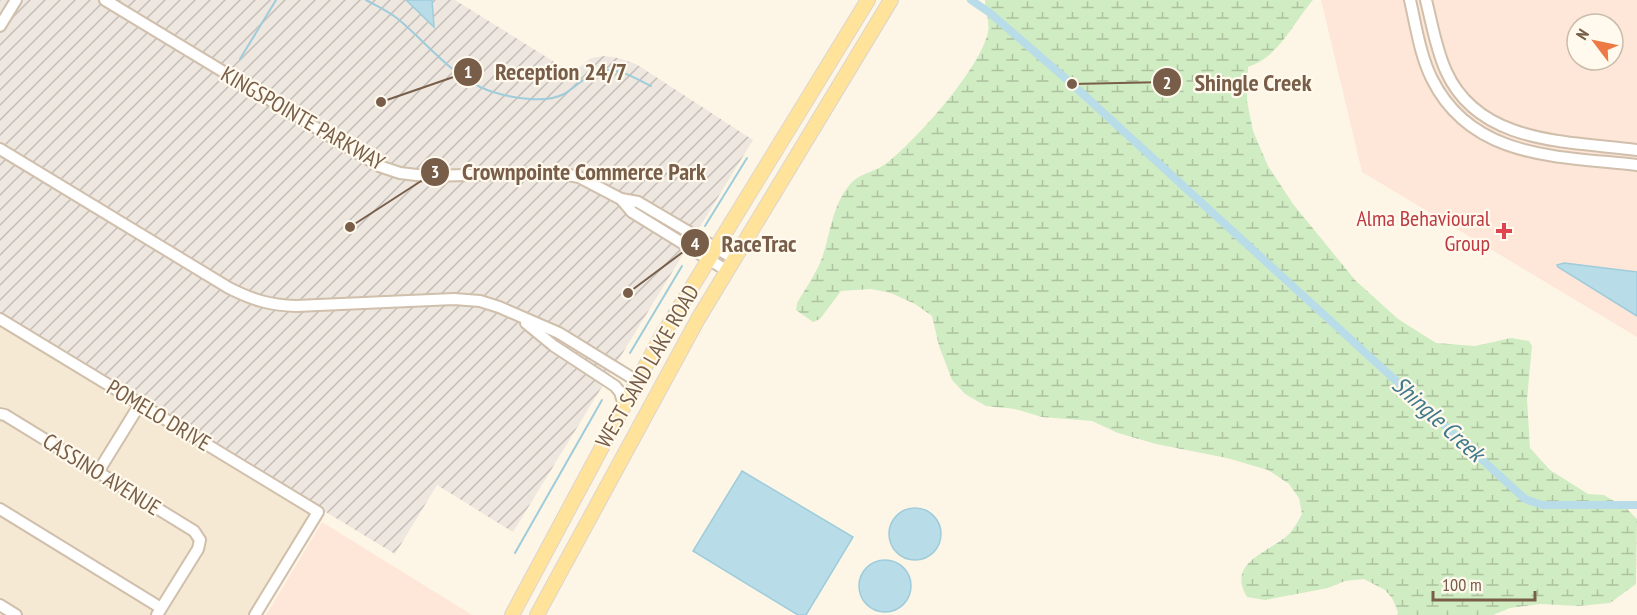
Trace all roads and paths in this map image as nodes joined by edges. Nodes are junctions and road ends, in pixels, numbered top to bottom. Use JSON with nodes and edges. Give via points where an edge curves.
{"nodes":[{"id":1,"x":16,"y":0,"type":"edge"},
{"id":2,"x":105,"y":0,"type":"edge"},
{"id":3,"x":868,"y":0,"type":"edge"},
{"id":4,"x":891,"y":0,"type":"edge"},
{"id":5,"x":1410,"y":0,"type":"edge"},
{"id":6,"x":1426,"y":0,"type":"edge"},
{"id":7,"x":0,"y":26,"type":"edge"},
{"id":8,"x":0,"y":149,"type":"edge"},
{"id":9,"x":1637,"y":150,"type":"edge"},
{"id":10,"x":1637,"y":165,"type":"edge"},
{"id":11,"x":621,"y":199,"type":"junction"},
{"id":12,"x":664,"y":216,"type":"junction"},
{"id":13,"x":656,"y":227,"type":"junction"},
{"id":14,"x":712,"y":254,"type":"junction"},
{"id":15,"x":730,"y":264,"type":"junction"},
{"id":16,"x":519,"y":317,"type":"junction"},
{"id":17,"x":0,"y":319,"type":"edge"},
{"id":18,"x":637,"y":381,"type":"junction"},
{"id":19,"x":140,"y":404,"type":"junction"},
{"id":20,"x":624,"y":405,"type":"junction"},
{"id":21,"x":0,"y":414,"type":"edge"},
{"id":22,"x":644,"y":415,"type":"junction"},
{"id":23,"x":98,"y":472,"type":"junction"},
{"id":24,"x":0,"y":508,"type":"edge"},
{"id":25,"x":0,"y":605,"type":"edge"},
{"id":26,"x":159,"y":611,"type":"edge"},
{"id":27,"x":16,"y":615,"type":"edge"},
{"id":28,"x":255,"y":615,"type":"edge"},
{"id":29,"x":512,"y":615,"type":"edge"},
{"id":30,"x":537,"y":615,"type":"edge"}],
"edges":[{"from":1,"to":7,"type":"street"},
{"from":2,"to":11,"type":"street","name":"KINGSPOINTE PARKWAY","via":[[379,166],[425,176],[558,173],[579,177]]},
{"from":3,"to":14,"type":"main road","name":"WEST SAND LAKE ROAD"},
{"from":4,"to":15,"type":"main road","name":"WEST SAND LAKE ROAD"},
{"from":5,"to":10,"type":"street","via":[[1432,79],[1461,119],[1489,138],[1520,150]]},
{"from":6,"to":9,"type":"street","via":[[1446,72],[1457,91],[1487,118],[1523,135]]},
{"from":8,"to":16,"type":"street","via":[[250,299],[296,306],[471,300]]},
{"from":11,"to":12,"type":"street","name":"KINGSPOINTE PARKWAY","via":[[638,202]]},
{"from":11,"to":13,"type":"street","name":"KINGSPOINTE PARKWAY","via":[[632,212]]},
{"from":12,"to":13,"type":"street"},
{"from":12,"to":14,"type":"street","name":"KINGSPOINTE PARKWAY"},
{"from":13,"to":14,"type":"street","name":"KINGSPOINTE PARKWAY"},
{"from":14,"to":15,"type":"street","name":"KINGSPOINTE PARKWAY"},
{"from":14,"to":18,"type":"main road","name":"WEST SAND LAKE ROAD"},
{"from":15,"to":22,"type":"main road","name":"WEST SAND LAKE ROAD"},
{"from":16,"to":18,"type":"street","via":[[560,333]]},
{"from":16,"to":20,"type":"street","via":[[554,346],[615,386]]},
{"from":17,"to":19,"type":"street","name":"POMELO DRIVE"},
{"from":18,"to":20,"type":"main road","name":"WEST SAND LAKE ROAD"},
{"from":18,"to":22,"type":"main road"},
{"from":19,"to":23,"type":"street"},
{"from":19,"to":28,"type":"street","name":"POMELO DRIVE","via":[[318,512]]},
{"from":20,"to":29,"type":"main road","name":"WEST SAND LAKE ROAD"},
{"from":21,"to":23,"type":"street","name":"CASSINO AVENUE"},
{"from":22,"to":30,"type":"main road","name":"WEST SAND LAKE ROAD"},
{"from":23,"to":26,"type":"street","name":"CASSINO AVENUE","via":[[194,531],[200,540]]},
{"from":24,"to":26,"type":"street"},
{"from":25,"to":27,"type":"street"}]}
